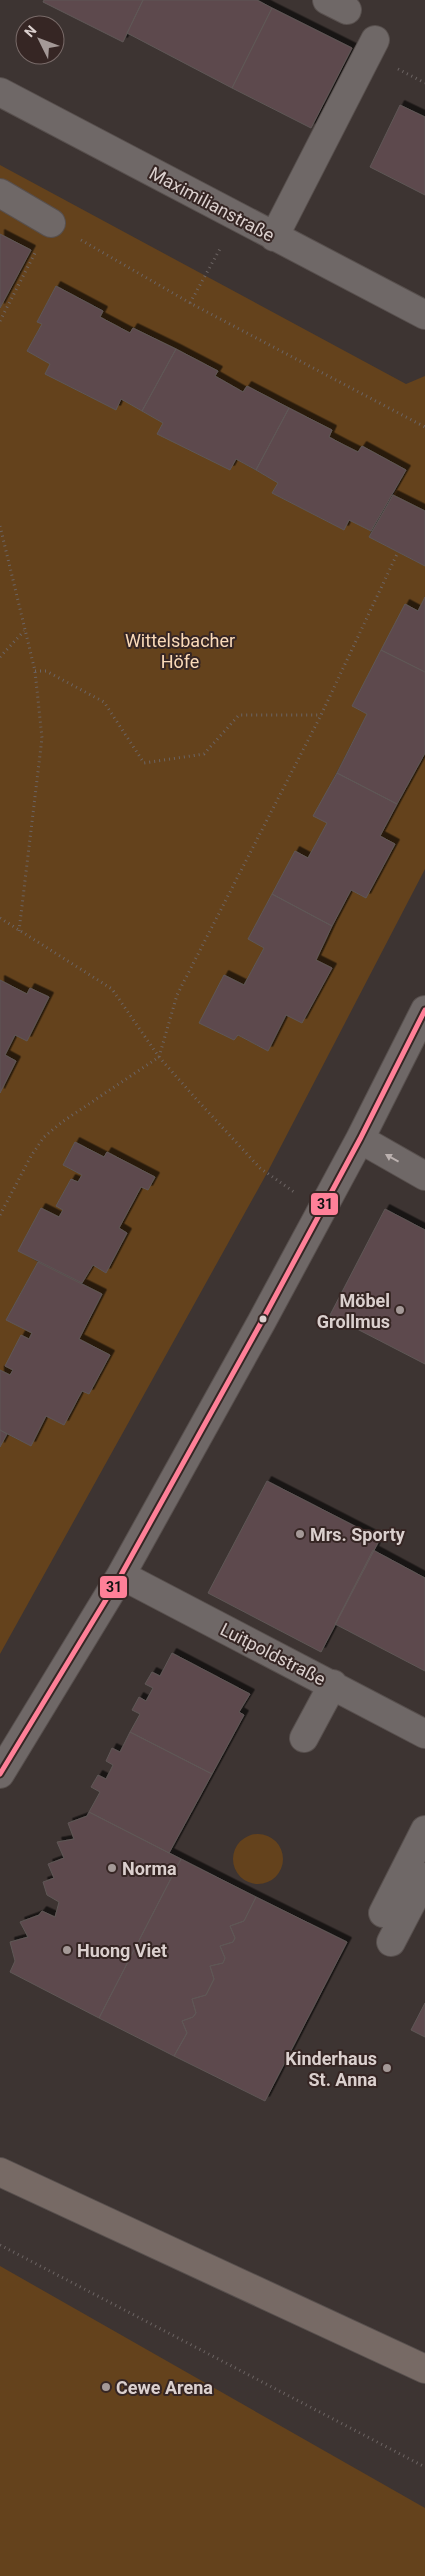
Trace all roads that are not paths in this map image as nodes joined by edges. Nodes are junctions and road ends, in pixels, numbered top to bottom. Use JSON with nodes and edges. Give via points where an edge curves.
{"nodes":[{"id":1,"x":375,"y":40,"type":"dead end"},
{"id":2,"x":0,"y":92,"type":"edge"},
{"id":3,"x":0,"y":193,"type":"edge"},
{"id":4,"x":51,"y":223,"type":"road end"},
{"id":5,"x":274,"y":237,"type":"junction"},
{"id":6,"x":425,"y":315,"type":"edge"},
{"id":7,"x":425,"y":1010,"type":"edge"},
{"id":8,"x":360,"y":1139,"type":"junction"},
{"id":9,"x":425,"y":1176,"type":"edge"},
{"id":10,"x":120,"y":1575,"type":"junction"},
{"id":11,"x":333,"y":1684,"type":"junction"},
{"id":12,"x":425,"y":1734,"type":"edge"},
{"id":13,"x":304,"y":1738,"type":"dead end"},
{"id":14,"x":0,"y":1774,"type":"edge"},
{"id":15,"x":425,"y":1830,"type":"edge"},
{"id":16,"x":425,"y":1877,"type":"edge"},
{"id":17,"x":383,"y":1912,"type":"dead end"},
{"id":18,"x":391,"y":1942,"type":"dead end"},
{"id":19,"x":0,"y":2172,"type":"edge"},
{"id":20,"x":425,"y":2369,"type":"edge"}],
"edges":[{"from":1,"to":5,"type":"street"},
{"from":2,"to":5,"type":"street","name":"Maximilianstraße"},
{"from":3,"to":4,"type":"street"},
{"from":5,"to":6,"type":"street","name":"Maximilianstraße"},
{"from":7,"to":8,"type":"street"},
{"from":9,"to":8,"type":"street","one_way":true},
{"from":8,"to":10,"type":"street"},
{"from":10,"to":11,"type":"street","name":"Luitpoldstraße"},
{"from":10,"to":14,"type":"street"},
{"from":11,"to":12,"type":"street","name":"Luitpoldstraße"},
{"from":11,"to":13,"type":"street"},
{"from":15,"to":17,"type":"street"},
{"from":16,"to":18,"type":"street"},
{"from":19,"to":20,"type":"main road"}]}
